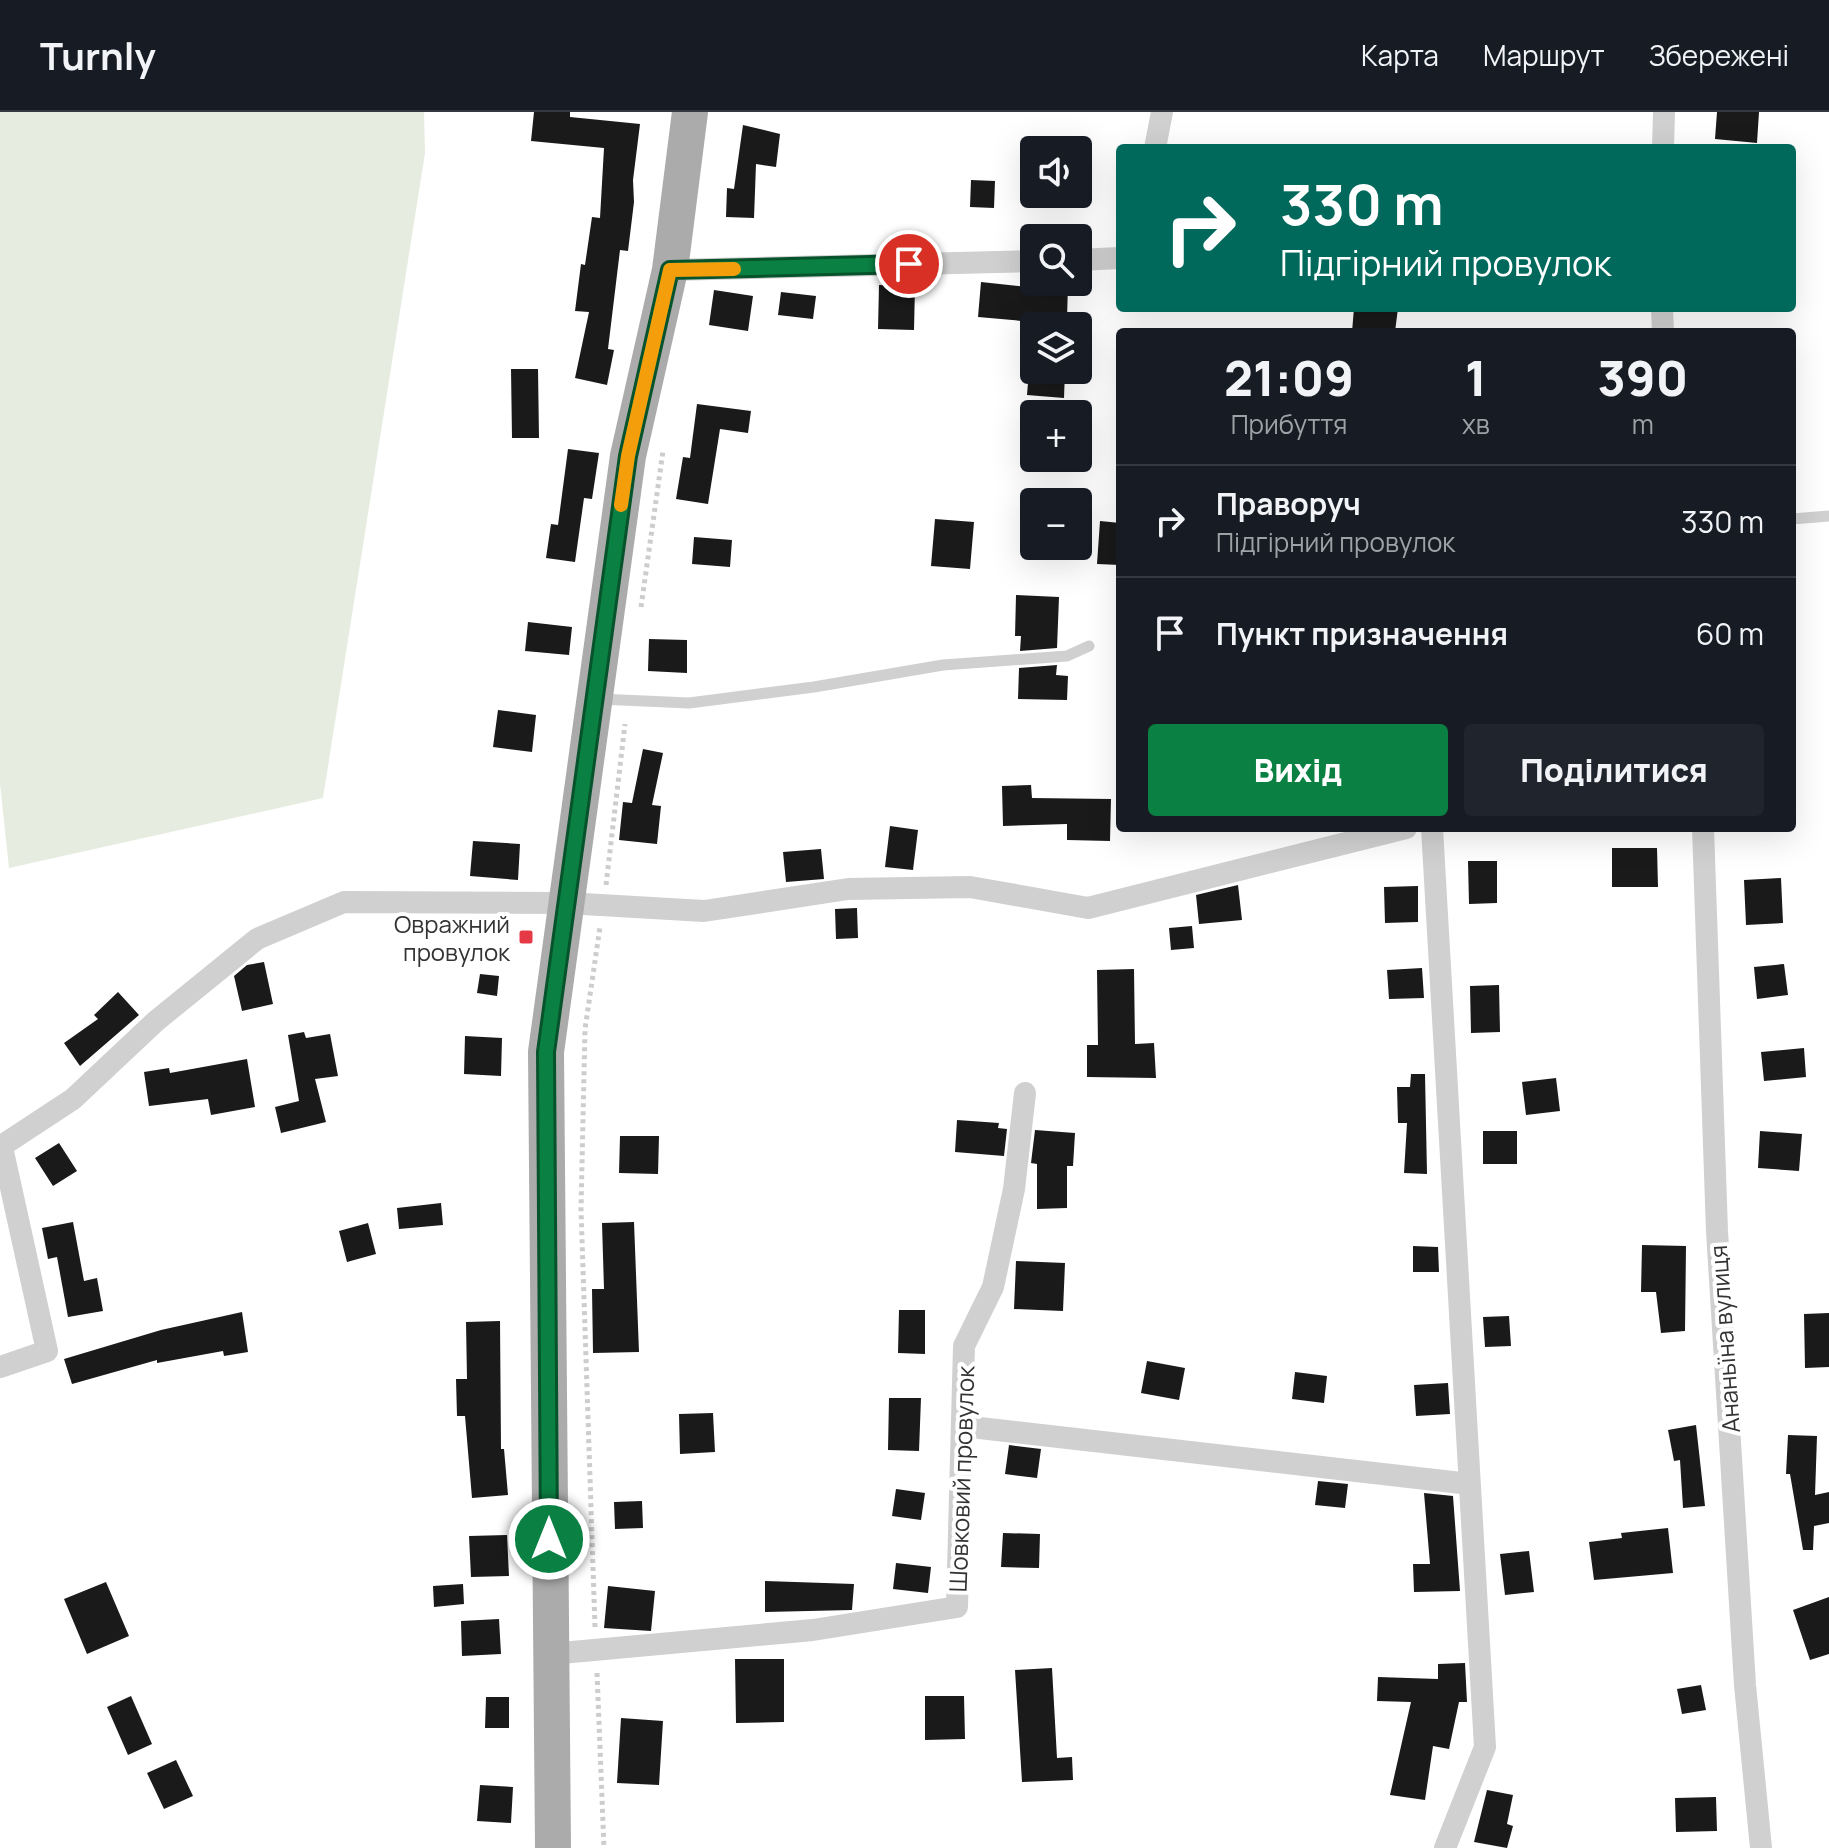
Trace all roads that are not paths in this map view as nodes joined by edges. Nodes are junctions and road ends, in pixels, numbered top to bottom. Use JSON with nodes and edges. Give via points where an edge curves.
{"nodes":[{"id":1,"x":690,"y":112,"type":"edge"},
{"id":2,"x":1162,"y":112,"type":"edge"},
{"id":3,"x":1664,"y":112,"type":"edge"},
{"id":4,"x":1156,"y":144,"type":"edge"},
{"id":5,"x":1663,"y":144,"type":"edge"},
{"id":6,"x":1116,"y":258,"type":"edge"},
{"id":7,"x":1092,"y":259,"type":"edge"},
{"id":8,"x":1020,"y":261,"type":"edge"},
{"id":9,"x":670,"y":270,"type":"junction"},
{"id":10,"x":1829,"y":516,"type":"edge"},
{"id":11,"x":1796,"y":519,"type":"edge"},
{"id":12,"x":1089,"y":646,"type":"dead end"},
{"id":13,"x":611,"y":700,"type":"junction"},
{"id":14,"x":1390,"y":832,"type":"edge"},
{"id":15,"x":1432,"y":832,"type":"edge"},
{"id":16,"x":1703,"y":832,"type":"edge"},
{"id":17,"x":566,"y":903,"type":"junction"},
{"id":18,"x":1025,"y":1093,"type":"dead end"},
{"id":19,"x":1,"y":1147,"type":"edge"},
{"id":20,"x":0,"y":1367,"type":"edge"},
{"id":21,"x":962,"y":1426,"type":"junction"},
{"id":22,"x":1470,"y":1484,"type":"junction"},
{"id":23,"x":550,"y":1654,"type":"junction"},
{"id":24,"x":553,"y":1848,"type":"edge"},
{"id":25,"x":1445,"y":1848,"type":"edge"},
{"id":26,"x":1761,"y":1848,"type":"edge"}],
"edges":[{"from":1,"to":9,"type":"main road"},
{"from":2,"to":4,"type":"street"},
{"from":3,"to":5,"type":"street"},
{"from":6,"to":7,"type":"street"},
{"from":8,"to":9,"type":"street"},
{"from":9,"to":13,"type":"main road","via":[[628,456]]},
{"from":10,"to":11,"type":"lane"},
{"from":12,"to":13,"type":"lane","via":[[1067,656],[943,665],[689,703]]},
{"from":13,"to":17,"type":"main road"},
{"from":14,"to":17,"type":"street","via":[[1088,908],[970,887],[848,889],[704,911]]},
{"from":15,"to":22,"type":"street"},
{"from":16,"to":26,"type":"street","name":"Ананьїна вулиця","via":[[1717,1231],[1745,1685]]},
{"from":17,"to":19,"type":"street","via":[[344,902],[257,939],[156,1021],[73,1099]]},
{"from":17,"to":23,"type":"main road","via":[[546,1052]]},
{"from":18,"to":21,"type":"street","name":"Шовковий провулок","via":[[1014,1189],[993,1287],[964,1346]]},
{"from":19,"to":20,"type":"street","via":[[47,1351]]},
{"from":21,"to":22,"type":"street"},
{"from":21,"to":23,"type":"street","name":"Шовковий провулок","via":[[957,1607],[813,1630]]},
{"from":22,"to":25,"type":"street","via":[[1485,1747]]},
{"from":23,"to":24,"type":"main road"}]}
